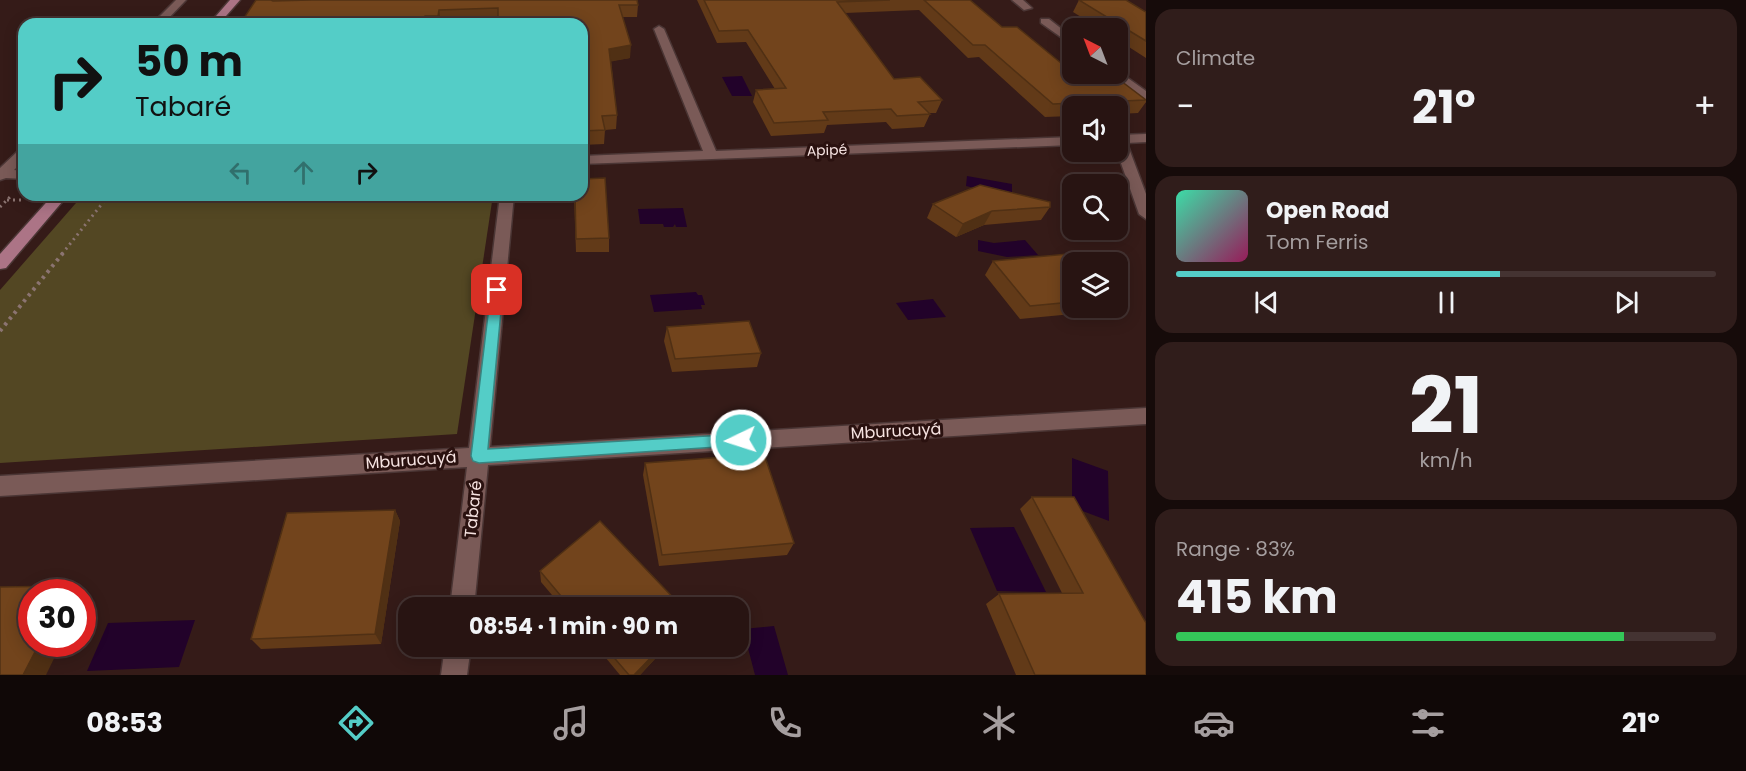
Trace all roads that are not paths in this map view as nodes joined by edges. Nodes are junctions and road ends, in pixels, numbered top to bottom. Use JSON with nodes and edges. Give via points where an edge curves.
{"nodes":[{"id":1,"x":182,"y":0,"type":"edge"},
{"id":2,"x":235,"y":0,"type":"edge"},
{"id":3,"x":1017,"y":0,"type":"edge"},
{"id":4,"x":1027,"y":8,"type":"dead end"},
{"id":5,"x":163,"y":18,"type":"edge"},
{"id":6,"x":219,"y":18,"type":"edge"},
{"id":7,"x":1045,"y":21,"type":"dead end"},
{"id":8,"x":659,"y":29,"type":"dead end"},
{"id":9,"x":1062,"y":34,"type":"edge"},
{"id":10,"x":1128,"y":84,"type":"edge"},
{"id":11,"x":1146,"y":97,"type":"edge"},
{"id":12,"x":1146,"y":138,"type":"edge"},
{"id":13,"x":1128,"y":139,"type":"edge"},
{"id":14,"x":1062,"y":141,"type":"edge"},
{"id":15,"x":711,"y":155,"type":"junction"},
{"id":16,"x":18,"y":158,"type":"edge"},
{"id":17,"x":588,"y":160,"type":"edge"},
{"id":18,"x":1127,"y":162,"type":"edge"},
{"id":19,"x":1,"y":174,"type":"edge"},
{"id":20,"x":18,"y":181,"type":"edge"},
{"id":21,"x":57,"y":201,"type":"edge"},
{"id":22,"x":506,"y":201,"type":"edge"},
{"id":23,"x":1146,"y":214,"type":"edge"},
{"id":24,"x":0,"y":264,"type":"edge"},
{"id":25,"x":1146,"y":416,"type":"edge"},
{"id":26,"x":479,"y":456,"type":"junction"},
{"id":27,"x":0,"y":486,"type":"edge"},
{"id":28,"x":463,"y":597,"type":"edge"},
{"id":29,"x":456,"y":657,"type":"edge"},
{"id":30,"x":454,"y":675,"type":"edge"}],
"edges":[{"from":1,"to":5,"type":"street"},
{"from":2,"to":6,"type":"main road"},
{"from":3,"to":4,"type":"street"},
{"from":7,"to":9,"type":"street"},
{"from":8,"to":15,"type":"street"},
{"from":10,"to":11,"type":"street"},
{"from":12,"to":13,"type":"street"},
{"from":14,"to":15,"type":"street","name":"Apipé"},
{"from":15,"to":17,"type":"street","name":"Apipé"},
{"from":16,"to":19,"type":"street"},
{"from":18,"to":23,"type":"street"},
{"from":19,"to":20,"type":"street"},
{"from":21,"to":24,"type":"main road"},
{"from":22,"to":26,"type":"street","name":"Tabaré"},
{"from":25,"to":26,"type":"street","name":"Mburucuyá"},
{"from":26,"to":27,"type":"street","name":"Mburucuyá"},
{"from":26,"to":28,"type":"street","name":"Tabaré"},
{"from":29,"to":30,"type":"street"}]}
